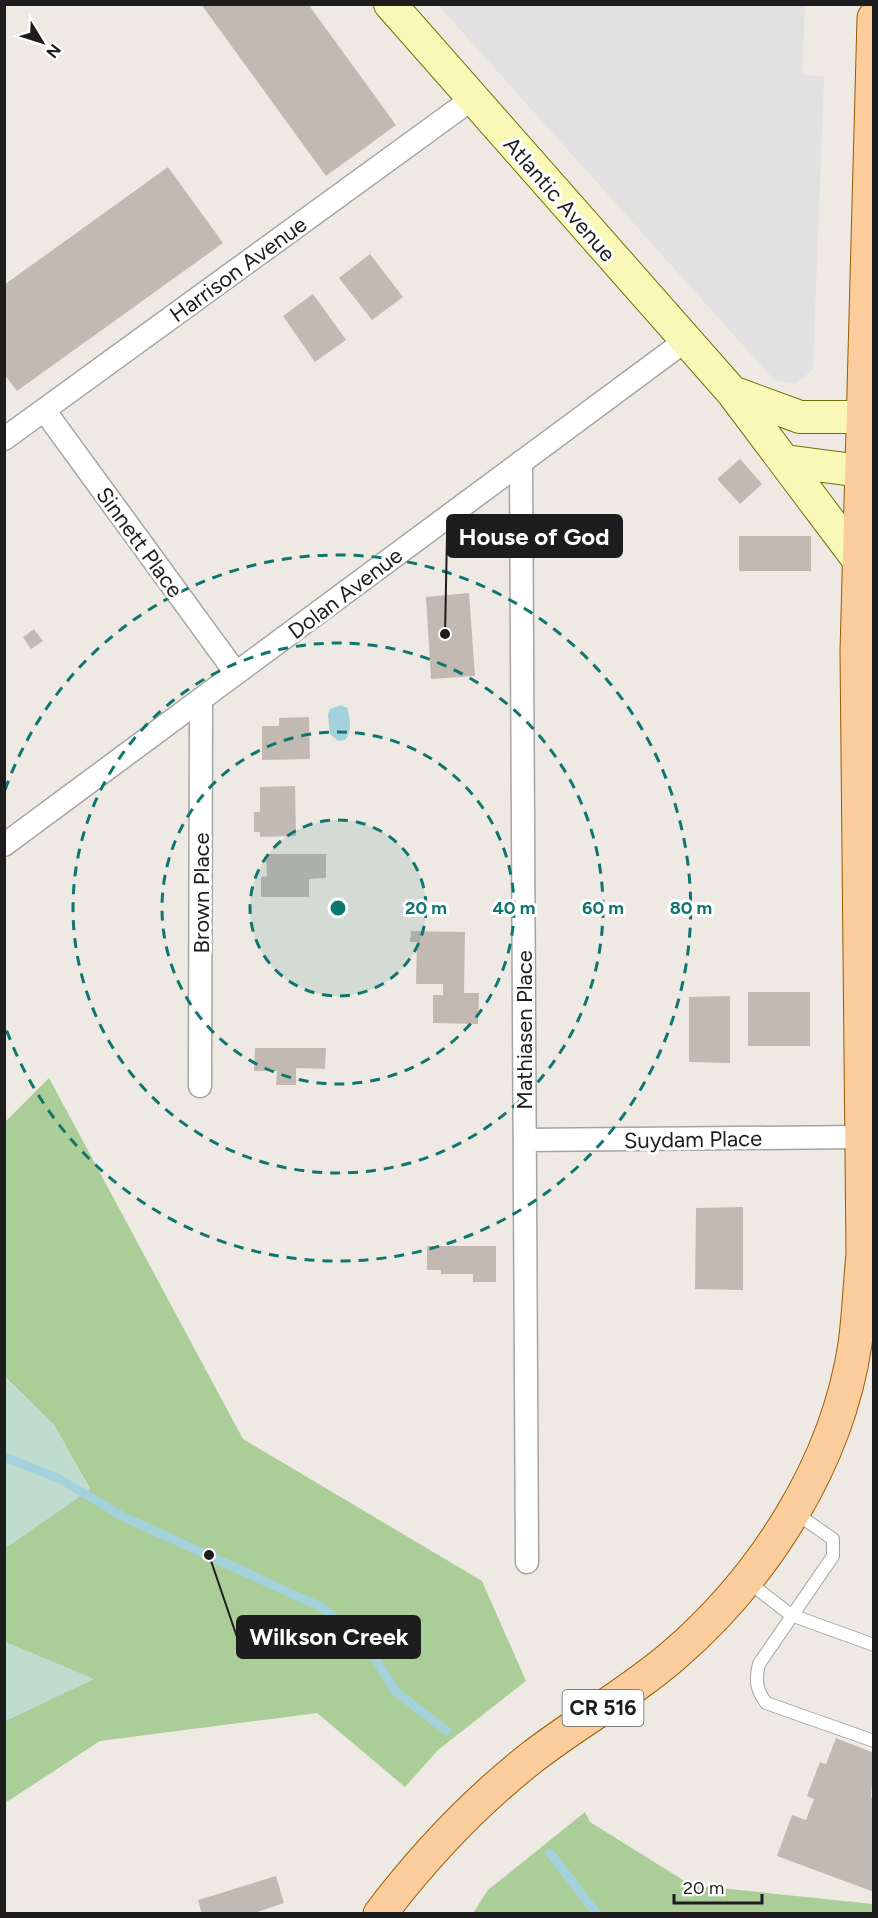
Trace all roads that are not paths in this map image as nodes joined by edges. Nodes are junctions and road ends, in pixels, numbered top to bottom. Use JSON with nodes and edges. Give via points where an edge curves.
{"nodes":[{"id":1,"x":390,"y":4,"type":"edge"},
{"id":2,"x":873,"y":18,"type":"edge"},
{"id":3,"x":472,"y":99,"type":"junction"},
{"id":4,"x":685,"y":341,"type":"junction"},
{"id":5,"x":732,"y":392,"type":"junction"},
{"id":6,"x":44,"y":410,"type":"junction"},
{"id":7,"x":865,"y":417,"type":"junction"},
{"id":8,"x":8,"y":430,"type":"edge"},
{"id":9,"x":785,"y":461,"type":"junction"},
{"id":10,"x":521,"y":462,"type":"junction"},
{"id":11,"x":861,"y":471,"type":"junction"},
{"id":12,"x":860,"y":562,"type":"junction"},
{"id":13,"x":865,"y":651,"type":"edge"},
{"id":14,"x":236,"y":673,"type":"junction"},
{"id":15,"x":201,"y":699,"type":"junction"},
{"id":16,"x":4,"y":844,"type":"edge"},
{"id":17,"x":200,"y":1086,"type":"dead end"},
{"id":18,"x":860,"y":1137,"type":"junction"},
{"id":19,"x":525,"y":1140,"type":"junction"},
{"id":20,"x":868,"y":1254,"type":"edge"},
{"id":21,"x":793,"y":1511,"type":"junction"},
{"id":22,"x":527,"y":1562,"type":"dead end"},
{"id":23,"x":746,"y":1580,"type":"junction"},
{"id":24,"x":791,"y":1615,"type":"junction"},
{"id":25,"x":873,"y":1645,"type":"edge"},
{"id":26,"x":873,"y":1742,"type":"edge"},
{"id":27,"x":380,"y":1914,"type":"edge"}],
"edges":[{"from":1,"to":3,"type":"street","name":"Atlantic Avenue"},
{"from":2,"to":7,"type":"main road","number":"CR 516"},
{"from":3,"to":4,"type":"street","name":"Atlantic Avenue"},
{"from":3,"to":6,"type":"street","name":"Harrison Avenue"},
{"from":4,"to":5,"type":"street","name":"Atlantic Avenue"},
{"from":4,"to":10,"type":"street","name":"Dolan Avenue"},
{"from":5,"to":7,"type":"street","name":"Atlantic Avenue","via":[[800,417]]},
{"from":5,"to":9,"type":"street","name":"Atlantic Avenue"},
{"from":6,"to":8,"type":"street","name":"Harrison Avenue"},
{"from":6,"to":14,"type":"street","name":"Sinnett Place"},
{"from":7,"to":11,"type":"main road","number":"CR 516"},
{"from":9,"to":11,"type":"street"},
{"from":9,"to":12,"type":"street","name":"Atlantic Avenue"},
{"from":10,"to":14,"type":"street","name":"Dolan Avenue"},
{"from":10,"to":19,"type":"street","name":"Mathiasen Place"},
{"from":11,"to":12,"type":"main road","number":"CR 516"},
{"from":12,"to":13,"type":"main road","number":"CR 516"},
{"from":13,"to":18,"type":"main road","number":"CR 516"},
{"from":14,"to":15,"type":"street","name":"Dolan Avenue"},
{"from":15,"to":16,"type":"street","name":"Dolan Avenue"},
{"from":15,"to":17,"type":"street","name":"Brown Place"},
{"from":18,"to":19,"type":"street","name":"Suydam Place"},
{"from":18,"to":20,"type":"main road","number":"CR 516"},
{"from":19,"to":22,"type":"street","name":"Mathiasen Place"},
{"from":20,"to":21,"type":"main road","number":"CR 516","via":[[855,1346],[837,1415]]},
{"from":21,"to":23,"type":"main road","number":"CR 516"},
{"from":21,"to":24,"type":"lane","via":[[833,1539],[833,1556]]},
{"from":23,"to":24,"type":"lane"},
{"from":23,"to":27,"type":"main road","number":"CR 516","via":[[720,1612],[674,1656],[531,1758],[462,1819]]},
{"from":24,"to":25,"type":"lane"},
{"from":24,"to":26,"type":"lane","via":[[759,1664],[758,1691],[766,1703]]}]}
